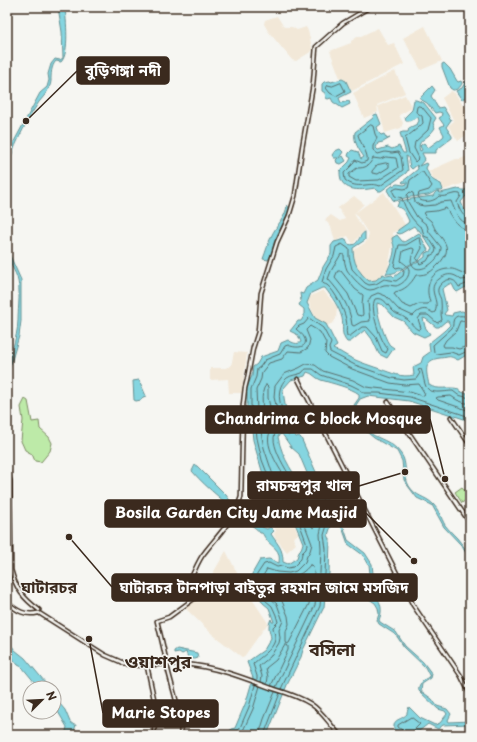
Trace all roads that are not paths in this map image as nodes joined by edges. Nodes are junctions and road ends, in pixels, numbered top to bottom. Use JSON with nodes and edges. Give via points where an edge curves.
{"nodes":[{"id":1,"x":370,"y":7,"type":"edge"},
{"id":2,"x":298,"y":379,"type":"dead end"},
{"id":3,"x":388,"y":402,"type":"dead end"},
{"id":4,"x":451,"y":417,"type":"dead end"},
{"id":5,"x":470,"y":445,"type":"edge"},
{"id":6,"x":7,"y":467,"type":"edge"},
{"id":7,"x":470,"y":522,"type":"edge"},
{"id":8,"x":7,"y":602,"type":"edge"},
{"id":9,"x":39,"y":612,"type":"junction"},
{"id":10,"x":168,"y":664,"type":"junction"},
{"id":11,"x":147,"y":666,"type":"junction"},
{"id":12,"x":470,"y":694,"type":"edge"},
{"id":13,"x":182,"y":734,"type":"dead end"},
{"id":14,"x":154,"y":735,"type":"edge"},
{"id":15,"x":340,"y":735,"type":"edge"}],
"edges":[{"from":1,"to":10,"type":"street","via":[[343,23],[316,46],[313,85],[296,196],[277,242],[261,293],[258,332],[245,388],[239,506],[217,539],[204,553],[189,582],[200,595],[169,617],[157,621]]},
{"from":2,"to":12,"type":"street","via":[[413,605]]},
{"from":3,"to":7,"type":"street"},
{"from":4,"to":5,"type":"street"},
{"from":6,"to":9,"type":"street","via":[[10,481],[10,563],[22,596]]},
{"from":8,"to":9,"type":"street","via":[[19,612]]},
{"from":9,"to":11,"type":"street","via":[[104,655],[121,662]]},
{"from":10,"to":11,"type":"street"},
{"from":10,"to":13,"type":"street"},
{"from":10,"to":15,"type":"street","via":[[185,664],[227,672],[298,698],[311,704]]},
{"from":11,"to":14,"type":"street","via":[[154,700]]}]}
